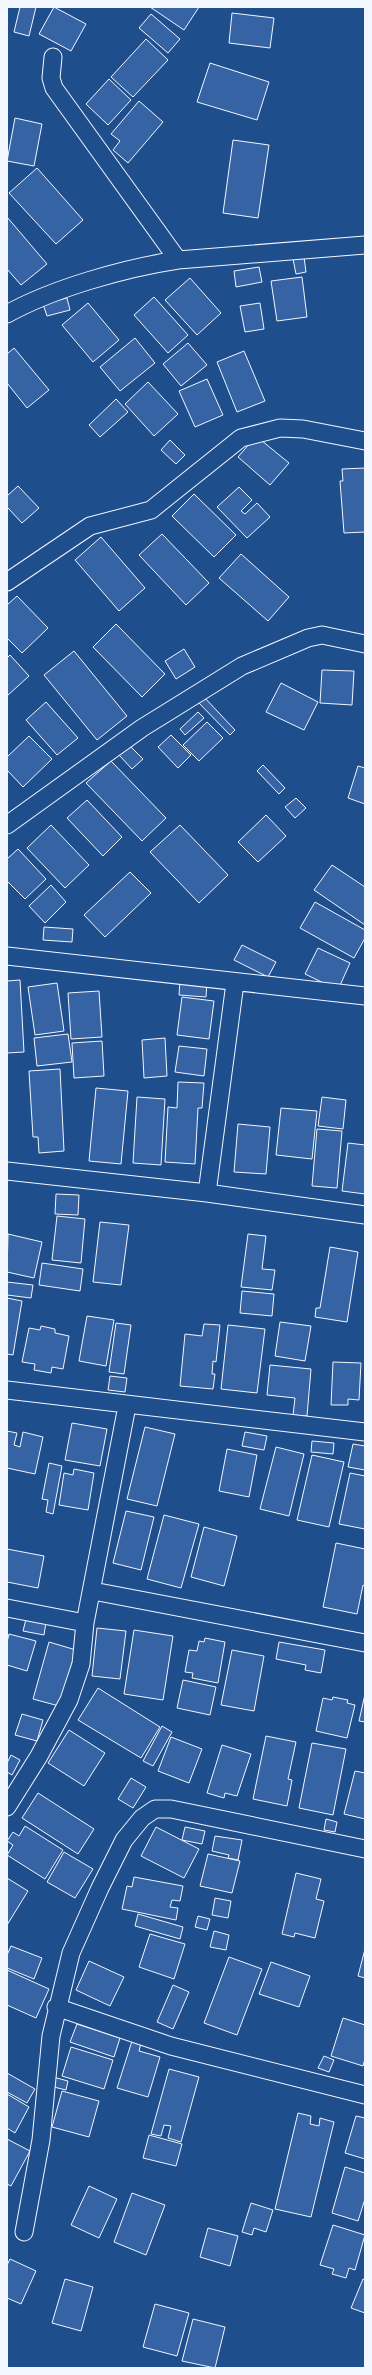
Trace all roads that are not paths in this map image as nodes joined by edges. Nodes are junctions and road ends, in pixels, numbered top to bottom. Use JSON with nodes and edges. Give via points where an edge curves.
{"nodes":[{"id":1,"x":53,"y":57,"type":"dead end"},
{"id":2,"x":365,"y":245,"type":"edge"},
{"id":3,"x":178,"y":260,"type":"junction"},
{"id":4,"x":7,"y":314,"type":"edge"},
{"id":5,"x":365,"y":440,"type":"edge"},
{"id":6,"x":7,"y":582,"type":"edge"},
{"id":7,"x":365,"y":644,"type":"edge"},
{"id":8,"x":7,"y":825,"type":"edge"},
{"id":9,"x":7,"y":956,"type":"edge"},
{"id":10,"x":235,"y":983,"type":"junction"},
{"id":11,"x":365,"y":996,"type":"edge"},
{"id":12,"x":7,"y":1171,"type":"edge"},
{"id":13,"x":207,"y":1193,"type":"junction"},
{"id":14,"x":365,"y":1215,"type":"edge"},
{"id":15,"x":7,"y":1390,"type":"edge"},
{"id":16,"x":127,"y":1406,"type":"junction"},
{"id":17,"x":365,"y":1432,"type":"edge"},
{"id":18,"x":93,"y":1591,"type":"junction"},
{"id":19,"x":7,"y":1608,"type":"edge"},
{"id":20,"x":85,"y":1623,"type":"junction"},
{"id":21,"x":365,"y":1642,"type":"edge"},
{"id":22,"x":7,"y":1807,"type":"edge"},
{"id":23,"x":365,"y":1849,"type":"edge"},
{"id":24,"x":56,"y":2007,"type":"junction"},
{"id":25,"x":365,"y":2095,"type":"edge"},
{"id":26,"x":24,"y":2232,"type":"dead end"}],
"edges":[{"from":1,"to":3,"type":"street","via":[[51,78],[54,88]]},
{"from":2,"to":3,"type":"street"},
{"from":3,"to":4,"type":"street","via":[[101,277]]},
{"from":5,"to":6,"type":"street","via":[[303,429],[280,428],[241,438],[151,510],[90,526]]},
{"from":7,"to":8,"type":"street","via":[[322,635],[308,638],[242,666],[142,728]]},
{"from":9,"to":10,"type":"street"},
{"from":10,"to":11,"type":"street"},
{"from":10,"to":13,"type":"street"},
{"from":12,"to":13,"type":"street"},
{"from":13,"to":14,"type":"street"},
{"from":15,"to":16,"type":"street"},
{"from":16,"to":17,"type":"street"},
{"from":16,"to":18,"type":"street"},
{"from":18,"to":20,"type":"street"},
{"from":18,"to":21,"type":"street"},
{"from":19,"to":20,"type":"street"},
{"from":20,"to":22,"type":"street","via":[[81,1664],[69,1700],[39,1756]]},
{"from":23,"to":24,"type":"street","via":[[185,1811],[155,1810],[142,1818],[124,1840],[71,1953]]},
{"from":24,"to":25,"type":"street","via":[[171,2046]]},
{"from":24,"to":26,"type":"street","via":[[41,2140]]}]}
